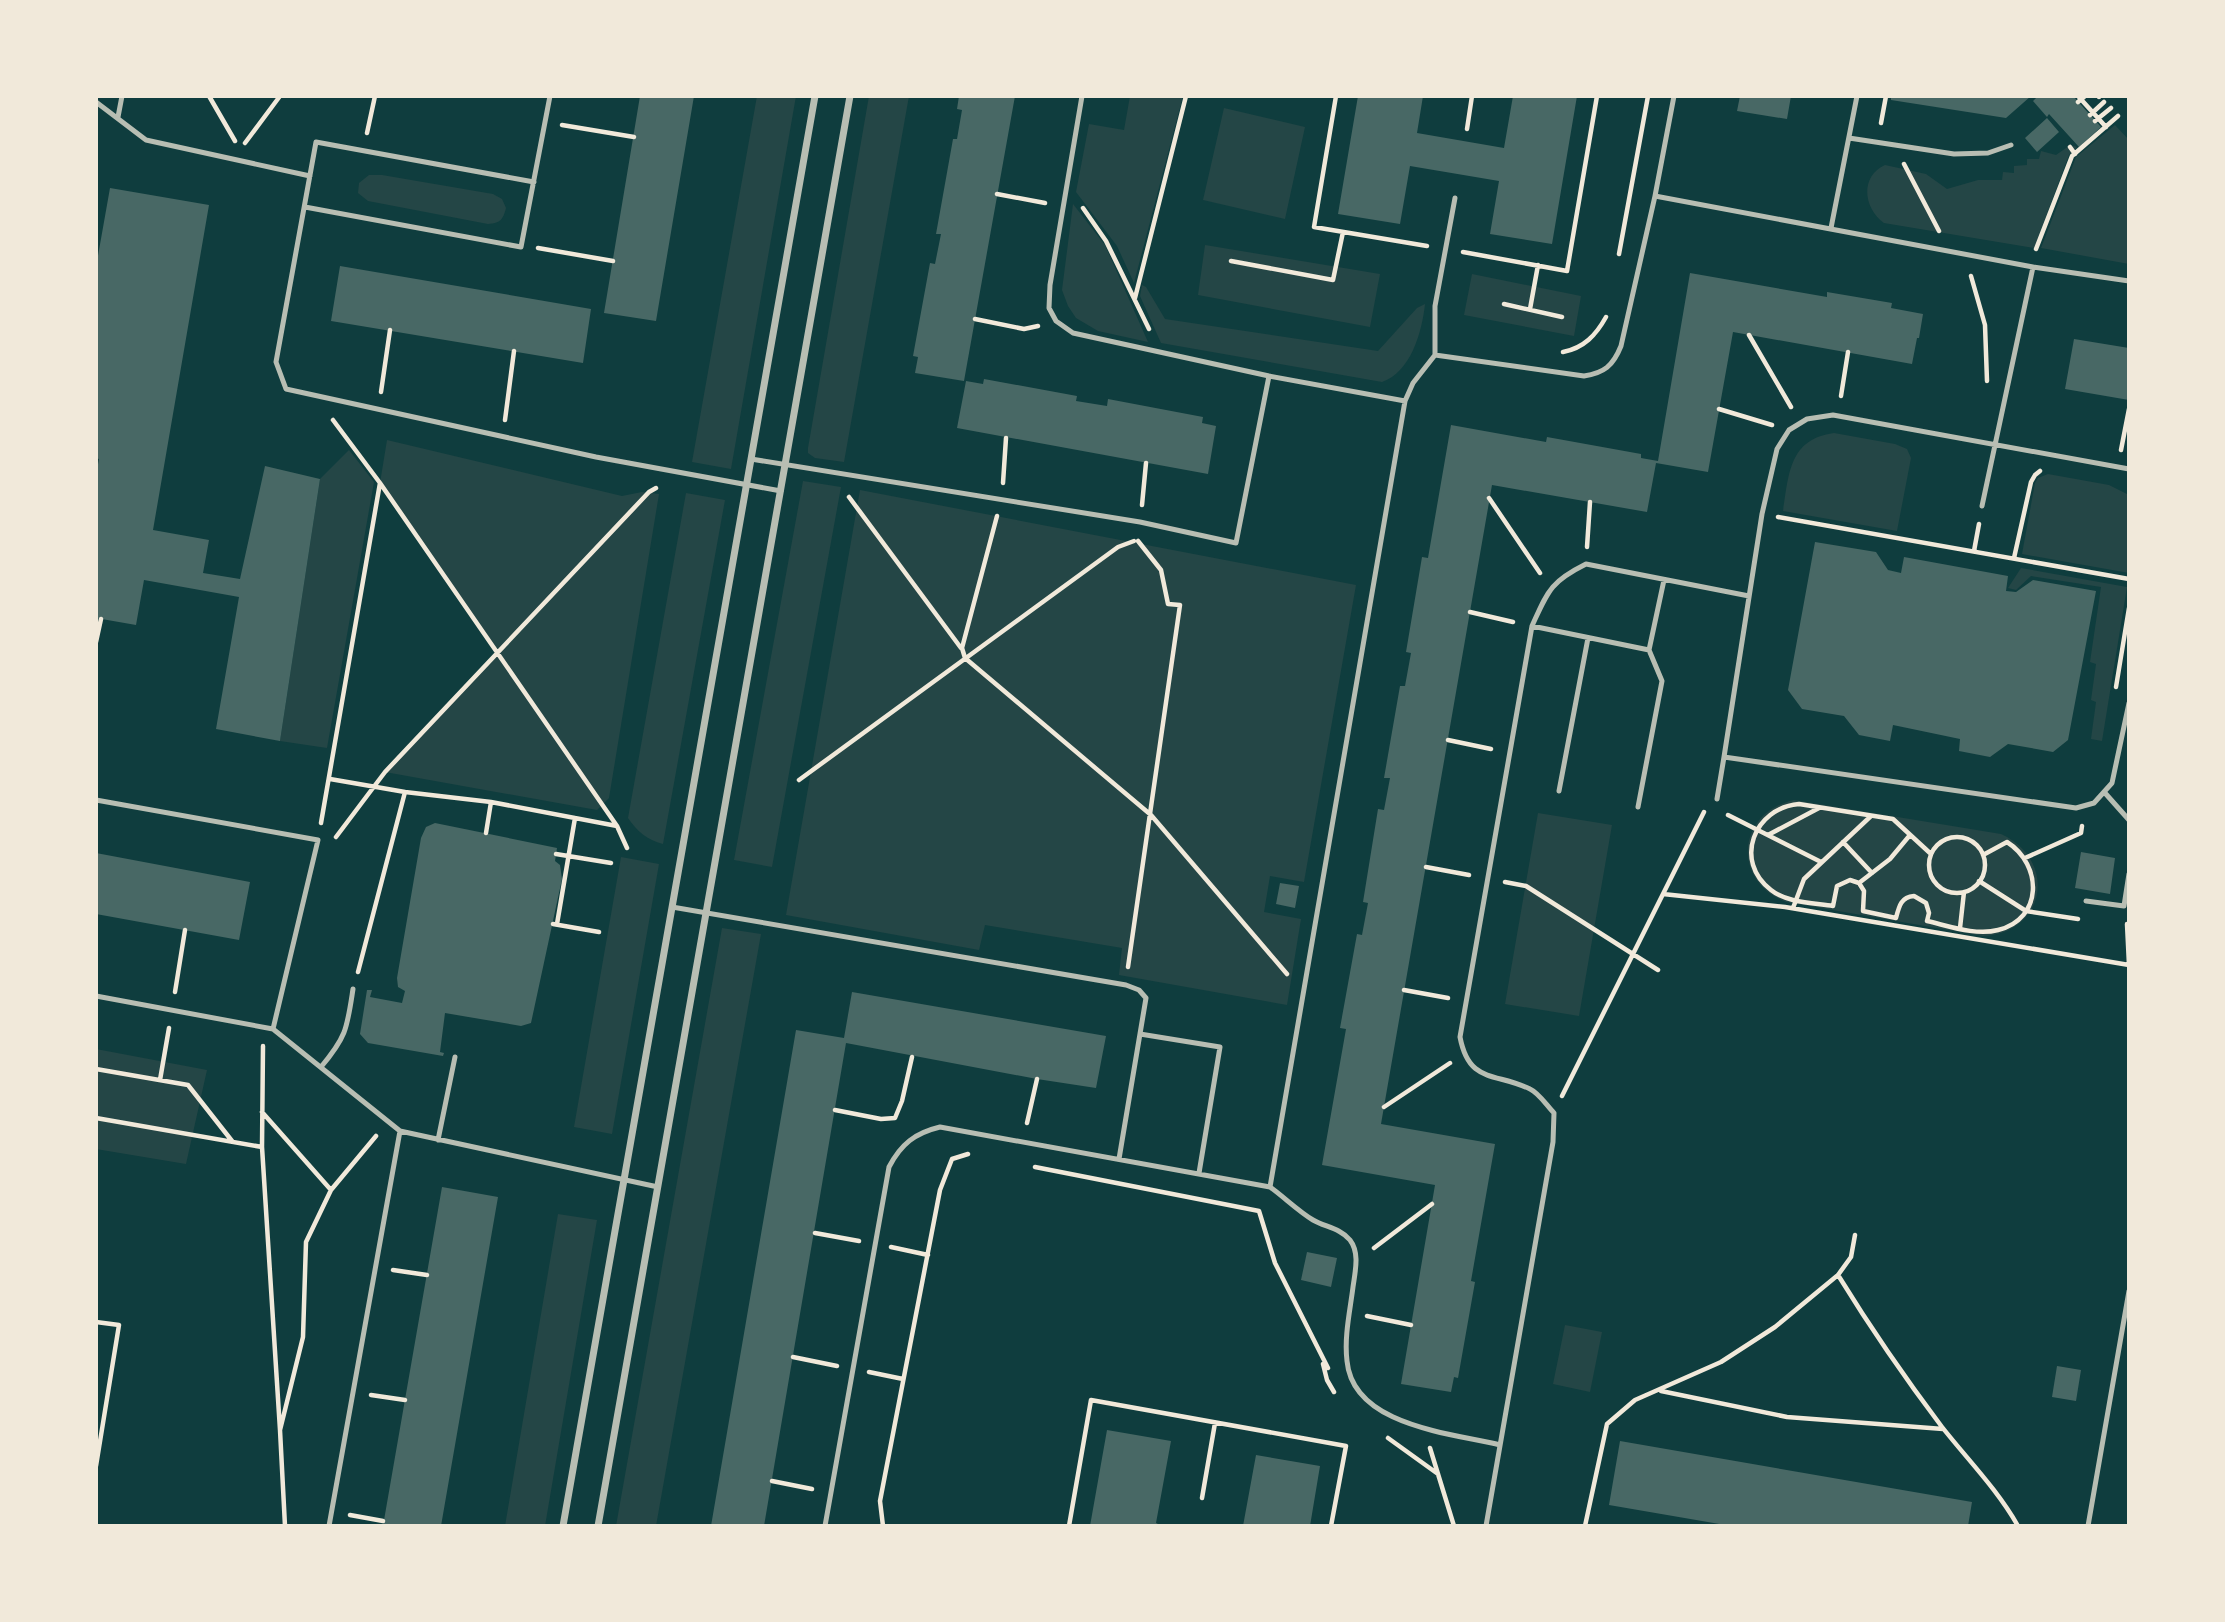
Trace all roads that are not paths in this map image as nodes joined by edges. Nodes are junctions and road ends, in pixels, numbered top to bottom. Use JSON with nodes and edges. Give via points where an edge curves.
{"nodes":[{"id":1,"x":122,"y":96,"type":"edge"},
{"id":2,"x":550,"y":96,"type":"edge"},
{"id":3,"x":815,"y":96,"type":"edge"},
{"id":4,"x":850,"y":96,"type":"edge"},
{"id":5,"x":1082,"y":96,"type":"edge"},
{"id":6,"x":1674,"y":96,"type":"edge"},
{"id":7,"x":1857,"y":96,"type":"edge"},
{"id":8,"x":96,"y":102,"type":"edge"},
{"id":9,"x":118,"y":117,"type":"junction"},
{"id":10,"x":1849,"y":138,"type":"junction"},
{"id":11,"x":2011,"y":145,"type":"dead end"},
{"id":12,"x":310,"y":176,"type":"junction"},
{"id":13,"x":534,"y":182,"type":"junction"},
{"id":14,"x":1655,"y":196,"type":"junction"},
{"id":15,"x":1455,"y":198,"type":"dead end"},
{"id":16,"x":305,"y":207,"type":"junction"},
{"id":17,"x":1832,"y":228,"type":"junction"},
{"id":18,"x":2034,"y":264,"type":"junction"},
{"id":19,"x":2129,"y":281,"type":"edge"},
{"id":20,"x":1435,"y":355,"type":"junction"},
{"id":21,"x":1269,"y":376,"type":"junction"},
{"id":22,"x":1405,"y":401,"type":"junction"},
{"id":23,"x":1996,"y":444,"type":"junction"},
{"id":24,"x":751,"y":459,"type":"junction"},
{"id":25,"x":785,"y":464,"type":"junction"},
{"id":26,"x":2129,"y":469,"type":"edge"},
{"id":27,"x":746,"y":485,"type":"junction"},
{"id":28,"x":780,"y":491,"type":"junction"},
{"id":29,"x":1982,"y":506,"type":"road end"},
{"id":30,"x":1664,"y":580,"type":"junction"},
{"id":31,"x":1749,"y":596,"type":"junction"},
{"id":32,"x":1532,"y":626,"type":"junction"},
{"id":33,"x":1588,"y":638,"type":"junction"},
{"id":34,"x":1649,"y":650,"type":"junction"},
{"id":35,"x":2129,"y":703,"type":"edge"},
{"id":36,"x":2119,"y":749,"type":"junction"},
{"id":37,"x":2129,"y":750,"type":"edge"},
{"id":38,"x":1724,"y":757,"type":"junction"},
{"id":39,"x":1559,"y":790,"type":"dead end"},
{"id":40,"x":2105,"y":793,"type":"junction"},
{"id":41,"x":1717,"y":799,"type":"road end"},
{"id":42,"x":96,"y":800,"type":"edge"},
{"id":43,"x":1638,"y":807,"type":"dead end"},
{"id":44,"x":2129,"y":820,"type":"edge"},
{"id":45,"x":2129,"y":874,"type":"edge"},
{"id":46,"x":2086,"y":901,"type":"dead end"},
{"id":47,"x":672,"y":907,"type":"junction"},
{"id":48,"x":706,"y":913,"type":"junction"},
{"id":49,"x":353,"y":989,"type":"road end"},
{"id":50,"x":96,"y":996,"type":"edge"},
{"id":51,"x":273,"y":1028,"type":"junction"},
{"id":52,"x":1140,"y":1034,"type":"junction"},
{"id":53,"x":456,"y":1057,"type":"dead end"},
{"id":54,"x":321,"y":1067,"type":"junction"},
{"id":55,"x":400,"y":1131,"type":"junction"},
{"id":56,"x":438,"y":1140,"type":"junction"},
{"id":57,"x":1119,"y":1159,"type":"junction"},
{"id":58,"x":1199,"y":1173,"type":"junction"},
{"id":59,"x":624,"y":1181,"type":"junction"},
{"id":60,"x":658,"y":1187,"type":"junction"},
{"id":61,"x":1270,"y":1187,"type":"junction"},
{"id":62,"x":2129,"y":1291,"type":"edge"},
{"id":63,"x":1500,"y":1446,"type":"junction"},
{"id":64,"x":329,"y":1526,"type":"edge"},
{"id":65,"x":563,"y":1526,"type":"edge"},
{"id":66,"x":598,"y":1526,"type":"edge"},
{"id":67,"x":825,"y":1526,"type":"edge"},
{"id":68,"x":1486,"y":1526,"type":"edge"},
{"id":69,"x":2088,"y":1526,"type":"edge"}],
"edges":[{"from":1,"to":9,"type":"lane"},
{"from":2,"to":13,"type":"lane"},
{"from":3,"to":24,"type":"street"},
{"from":4,"to":25,"type":"street"},
{"from":5,"to":21,"type":"lane","via":[[1050,285],[1049,307],[1056,321],[1073,333]]},
{"from":6,"to":14,"type":"lane"},
{"from":7,"to":10,"type":"lane"},
{"from":8,"to":9,"type":"lane"},
{"from":9,"to":12,"type":"lane","via":[[146,140]]},
{"from":10,"to":11,"type":"lane","via":[[1965,154]]},
{"from":10,"to":17,"type":"lane"},
{"from":12,"to":13,"type":"lane","via":[[316,142]]},
{"from":12,"to":16,"type":"lane"},
{"from":13,"to":16,"type":"lane","via":[[522,247]]},
{"from":14,"to":17,"type":"lane"},
{"from":14,"to":20,"type":"lane","via":[[1621,346],[1608,369],[1584,376]]},
{"from":15,"to":20,"type":"lane","via":[[1435,306]]},
{"from":16,"to":27,"type":"lane","via":[[276,362],[286,389]]},
{"from":17,"to":18,"type":"lane"},
{"from":18,"to":19,"type":"lane"},
{"from":18,"to":23,"type":"lane"},
{"from":20,"to":22,"type":"lane"},
{"from":21,"to":22,"type":"lane"},
{"from":21,"to":25,"type":"lane","via":[[1236,543],[1140,522]]},
{"from":22,"to":61,"type":"lane"},
{"from":23,"to":26,"type":"lane"},
{"from":23,"to":29,"type":"lane"},
{"from":23,"to":31,"type":"lane","via":[[1838,416],[1801,422],[1788,430],[1777,449]]},
{"from":24,"to":25,"type":"lane"},
{"from":24,"to":27,"type":"street"},
{"from":25,"to":28,"type":"street"},
{"from":27,"to":28,"type":"lane"},
{"from":27,"to":47,"type":"street"},
{"from":28,"to":48,"type":"street"},
{"from":30,"to":31,"type":"lane"},
{"from":30,"to":32,"type":"lane","via":[[1586,564],[1550,587]]},
{"from":30,"to":34,"type":"lane"},
{"from":31,"to":38,"type":"lane"},
{"from":32,"to":33,"type":"lane"},
{"from":32,"to":63,"type":"lane","via":[[1460,1037],[1472,1068],[1533,1090],[1554,1113],[1553,1142]]},
{"from":33,"to":34,"type":"lane"},
{"from":33,"to":39,"type":"lane"},
{"from":34,"to":43,"type":"lane","via":[[1662,681]]},
{"from":35,"to":36,"type":"lane"},
{"from":36,"to":37,"type":"lane"},
{"from":36,"to":40,"type":"lane","via":[[2115,777]]},
{"from":38,"to":40,"type":"lane","via":[[2069,808],[2094,803]]},
{"from":38,"to":41,"type":"lane"},
{"from":40,"to":44,"type":"lane"},
{"from":42,"to":51,"type":"lane","via":[[318,840]]},
{"from":45,"to":46,"type":"lane","via":[[2124,906]]},
{"from":47,"to":48,"type":"lane"},
{"from":47,"to":59,"type":"street"},
{"from":48,"to":52,"type":"lane","via":[[1126,985],[1146,998]]},
{"from":48,"to":60,"type":"street"},
{"from":49,"to":54,"type":"lane","via":[[347,1029]]},
{"from":50,"to":51,"type":"lane"},
{"from":51,"to":54,"type":"lane"},
{"from":52,"to":57,"type":"lane"},
{"from":52,"to":58,"type":"lane","via":[[1220,1047]]},
{"from":53,"to":56,"type":"lane"},
{"from":54,"to":55,"type":"lane"},
{"from":55,"to":56,"type":"lane"},
{"from":55,"to":64,"type":"lane"},
{"from":56,"to":59,"type":"lane"},
{"from":57,"to":58,"type":"lane"},
{"from":57,"to":67,"type":"lane","via":[[940,1127],[923,1130],[897,1152],[889,1167]]},
{"from":58,"to":61,"type":"lane"},
{"from":59,"to":60,"type":"lane"},
{"from":59,"to":65,"type":"street"},
{"from":60,"to":66,"type":"street"},
{"from":61,"to":63,"type":"lane","via":[[1313,1220],[1351,1241],[1357,1260],[1347,1363],[1362,1396],[1389,1417]]},
{"from":62,"to":69,"type":"lane"},
{"from":63,"to":68,"type":"lane"}]}
